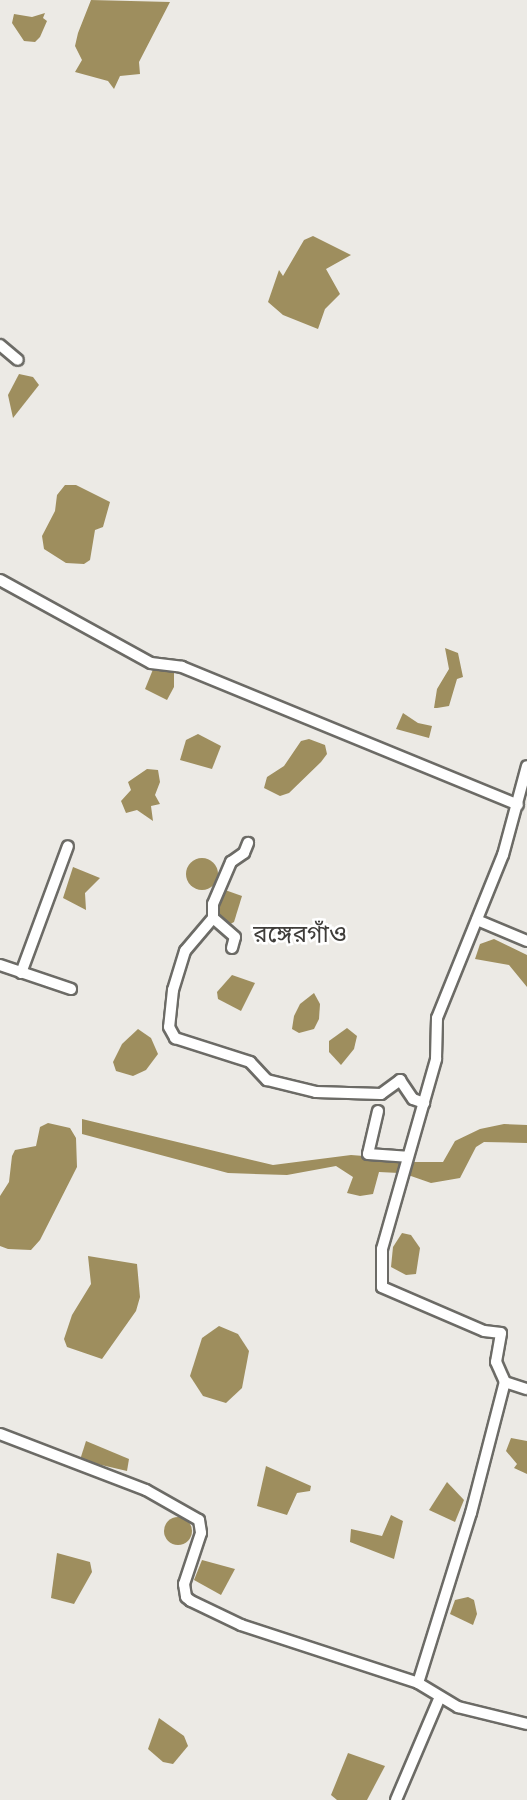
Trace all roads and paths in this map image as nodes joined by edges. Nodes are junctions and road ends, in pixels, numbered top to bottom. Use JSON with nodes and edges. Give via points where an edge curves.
{"nodes":[{"id":1,"x":0,"y":345,"type":"edge"},
{"id":2,"x":18,"y":360,"type":"dead end"},
{"id":3,"x":0,"y":580,"type":"edge"},
{"id":4,"x":527,"y":766,"type":"edge"},
{"id":5,"x":517,"y":805,"type":"junction"},
{"id":6,"x":248,"y":843,"type":"dead end"},
{"id":7,"x":68,"y":846,"type":"dead end"},
{"id":8,"x":214,"y":918,"type":"junction"},
{"id":9,"x":477,"y":920,"type":"junction"},
{"id":10,"x":527,"y":941,"type":"edge"},
{"id":11,"x":232,"y":948,"type":"dead end"},
{"id":12,"x":0,"y":965,"type":"edge"},
{"id":13,"x":22,"y":973,"type":"junction"},
{"id":14,"x":71,"y":989,"type":"dead end"},
{"id":15,"x":424,"y":1102,"type":"junction"},
{"id":16,"x":378,"y":1111,"type":"dead end"},
{"id":17,"x":407,"y":1157,"type":"junction"},
{"id":18,"x":505,"y":1382,"type":"junction"},
{"id":19,"x":527,"y":1389,"type":"edge"},
{"id":20,"x":0,"y":1434,"type":"edge"},
{"id":21,"x":418,"y":1683,"type":"junction"},
{"id":22,"x":439,"y":1699,"type":"junction"},
{"id":23,"x":527,"y":1724,"type":"edge"},
{"id":24,"x":396,"y":1800,"type":"edge"}],
"edges":[{"from":1,"to":2,"type":"street"},
{"from":3,"to":5,"type":"street","via":[[151,663],[182,667]]},
{"from":4,"to":5,"type":"street"},
{"from":5,"to":9,"type":"street"},
{"from":6,"to":8,"type":"street","via":[[225,874],[213,904]]},
{"from":7,"to":13,"type":"street"},
{"from":8,"to":11,"type":"street","via":[[235,937]]},
{"from":8,"to":15,"type":"street","via":[[185,951],[173,990],[169,1027],[175,1038],[250,1062],[267,1080],[316,1092],[381,1094],[400,1080],[413,1099]]},
{"from":9,"to":10,"type":"street"},
{"from":9,"to":15,"type":"street","via":[[437,1018],[436,1059]]},
{"from":12,"to":13,"type":"street"},
{"from":13,"to":14,"type":"street"},
{"from":15,"to":17,"type":"street"},
{"from":16,"to":17,"type":"street","via":[[368,1154]]},
{"from":17,"to":18,"type":"street","via":[[386,1224],[382,1287],[484,1331],[501,1332],[496,1362]]},
{"from":18,"to":19,"type":"street"},
{"from":18,"to":21,"type":"street","via":[[471,1513]]},
{"from":20,"to":21,"type":"street","via":[[146,1490],[199,1520],[201,1533],[184,1584],[191,1601],[241,1625]]},
{"from":21,"to":22,"type":"street"},
{"from":22,"to":23,"type":"street","via":[[475,1713]]},
{"from":22,"to":24,"type":"street"}]}
